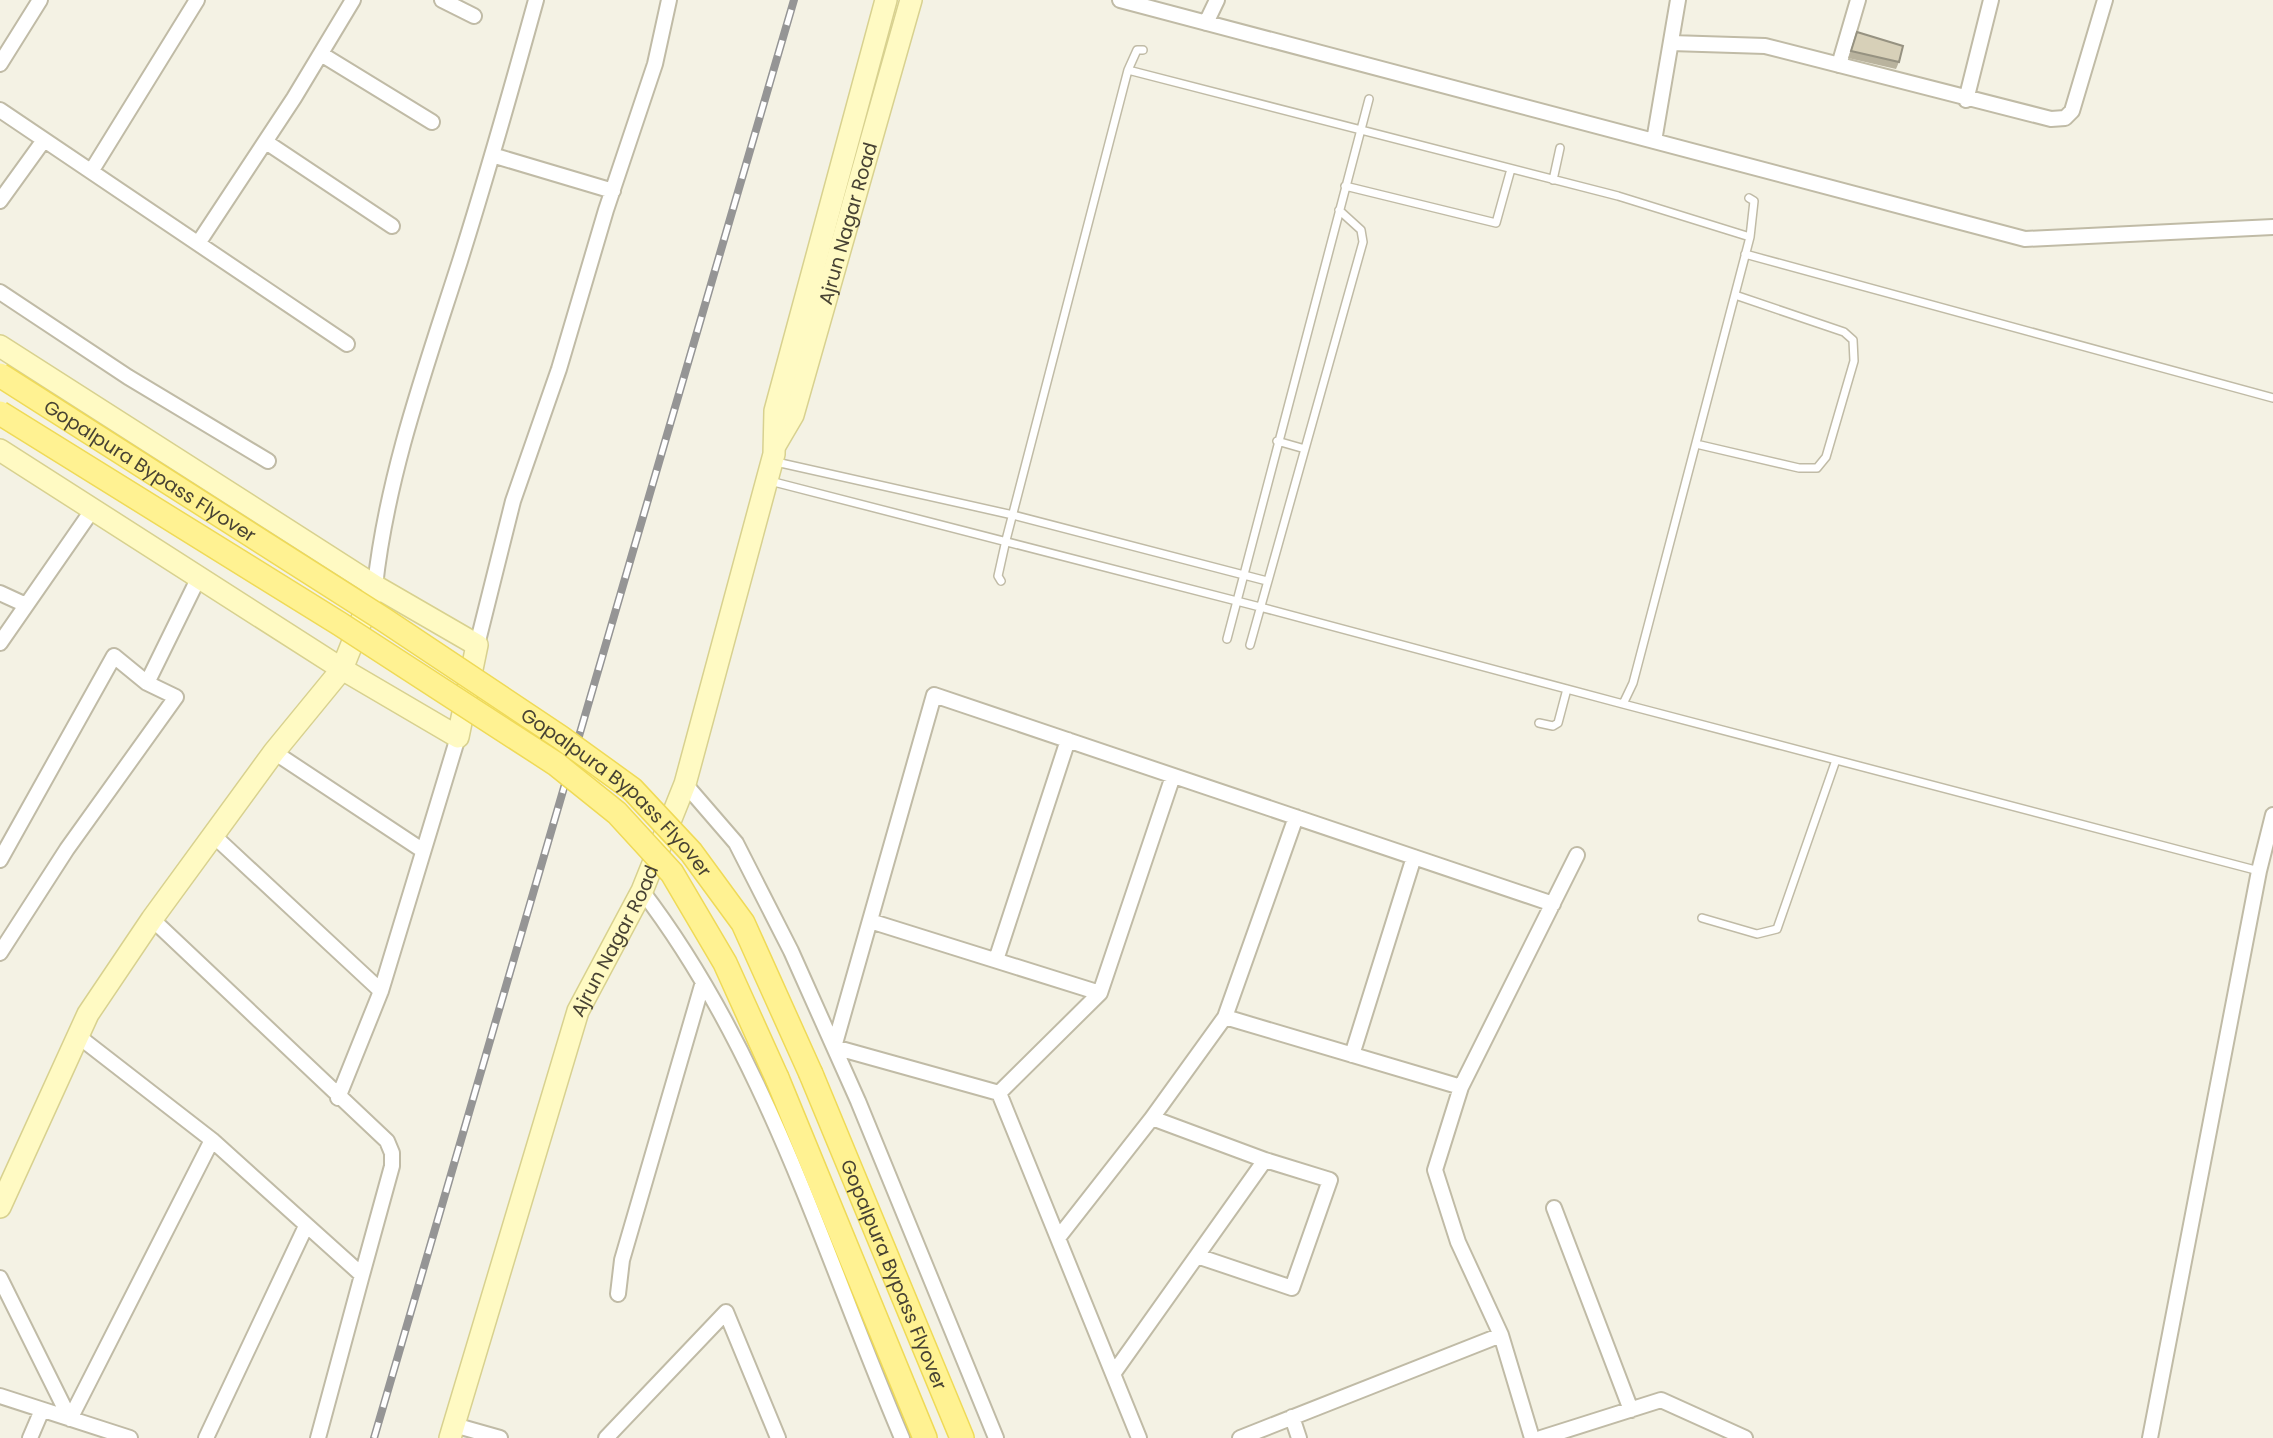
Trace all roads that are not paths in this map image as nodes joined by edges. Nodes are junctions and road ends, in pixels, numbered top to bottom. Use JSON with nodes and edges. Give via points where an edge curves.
{"nodes":[{"id":1,"x":40,"y":0,"type":"edge"},
{"id":2,"x":197,"y":0,"type":"edge"},
{"id":3,"x":353,"y":0,"type":"edge"},
{"id":4,"x":442,"y":0,"type":"edge"},
{"id":5,"x":536,"y":0,"type":"edge"},
{"id":6,"x":669,"y":0,"type":"edge"},
{"id":7,"x":886,"y":0,"type":"edge"},
{"id":8,"x":911,"y":0,"type":"edge"},
{"id":9,"x":1120,"y":0,"type":"edge"},
{"id":10,"x":1217,"y":0,"type":"edge"},
{"id":11,"x":1678,"y":0,"type":"edge"},
{"id":12,"x":1858,"y":0,"type":"edge"},
{"id":13,"x":1991,"y":0,"type":"edge"},
{"id":14,"x":2105,"y":0,"type":"edge"},
{"id":15,"x":474,"y":16,"type":"dead end"},
{"id":16,"x":1206,"y":23,"type":"junction"},
{"id":17,"x":1671,"y":43,"type":"junction"},
{"id":18,"x":1143,"y":50,"type":"dead end"},
{"id":19,"x":321,"y":54,"type":"junction"},
{"id":20,"x":0,"y":64,"type":"edge"},
{"id":21,"x":1839,"y":65,"type":"junction"},
{"id":22,"x":1128,"y":70,"type":"junction"},
{"id":23,"x":1369,"y":99,"type":"dead end"},
{"id":24,"x":1966,"y":100,"type":"junction"},
{"id":25,"x":0,"y":110,"type":"edge"},
{"id":26,"x":432,"y":122,"type":"dead end"},
{"id":27,"x":1359,"y":130,"type":"junction"},
{"id":28,"x":44,"y":140,"type":"junction"},
{"id":29,"x":1654,"y":141,"type":"junction"},
{"id":30,"x":266,"y":142,"type":"junction"},
{"id":31,"x":1560,"y":148,"type":"dead end"},
{"id":32,"x":492,"y":155,"type":"junction"},
{"id":33,"x":1511,"y":169,"type":"junction"},
{"id":34,"x":92,"y":170,"type":"junction"},
{"id":35,"x":1553,"y":180,"type":"junction"},
{"id":36,"x":1345,"y":186,"type":"junction"},
{"id":37,"x":613,"y":191,"type":"junction"},
{"id":38,"x":1749,"y":198,"type":"dead end"},
{"id":39,"x":0,"y":201,"type":"edge"},
{"id":40,"x":1339,"y":210,"type":"junction"},
{"id":41,"x":392,"y":226,"type":"dead end"},
{"id":42,"x":2273,"y":227,"type":"edge"},
{"id":43,"x":1750,"y":237,"type":"junction"},
{"id":44,"x":199,"y":242,"type":"junction"},
{"id":45,"x":1745,"y":254,"type":"junction"},
{"id":46,"x":0,"y":292,"type":"edge"},
{"id":47,"x":1735,"y":295,"type":"junction"},
{"id":48,"x":347,"y":344,"type":"dead end"},
{"id":49,"x":0,"y":346,"type":"edge"},
{"id":50,"x":0,"y":375,"type":"edge"},
{"id":51,"x":2273,"y":398,"type":"edge"},
{"id":52,"x":0,"y":413,"type":"edge"},
{"id":53,"x":1278,"y":440,"type":"junction"},
{"id":54,"x":1696,"y":444,"type":"junction"},
{"id":55,"x":1305,"y":449,"type":"junction"},
{"id":56,"x":0,"y":450,"type":"edge"},
{"id":57,"x":268,"y":461,"type":"dead end"},
{"id":58,"x":771,"y":462,"type":"junction"},
{"id":59,"x":93,"y":509,"type":"junction"},
{"id":60,"x":1013,"y":515,"type":"junction"},
{"id":61,"x":1006,"y":540,"type":"junction"},
{"id":62,"x":200,"y":575,"type":"junction"},
{"id":63,"x":1245,"y":576,"type":"junction"},
{"id":64,"x":1001,"y":581,"type":"dead end"},
{"id":65,"x":1267,"y":581,"type":"junction"},
{"id":66,"x":375,"y":586,"type":"junction"},
{"id":67,"x":0,"y":593,"type":"edge"},
{"id":68,"x":1237,"y":601,"type":"junction"},
{"id":69,"x":26,"y":606,"type":"junction"},
{"id":70,"x":1260,"y":607,"type":"junction"},
{"id":71,"x":1227,"y":639,"type":"dead end"},
{"id":72,"x":0,"y":643,"type":"edge"},
{"id":73,"x":477,"y":645,"type":"junction"},
{"id":74,"x":1250,"y":645,"type":"dead end"},
{"id":75,"x":342,"y":668,"type":"junction"},
{"id":76,"x":147,"y":683,"type":"junction"},
{"id":77,"x":1567,"y":689,"type":"junction"},
{"id":78,"x":1623,"y":704,"type":"junction"},
{"id":79,"x":1539,"y":723,"type":"dead end"},
{"id":80,"x":458,"y":737,"type":"junction"},
{"id":81,"x":1069,"y":740,"type":"junction"},
{"id":82,"x":274,"y":752,"type":"junction"},
{"id":83,"x":1836,"y":760,"type":"junction"},
{"id":84,"x":1173,"y":776,"type":"junction"},
{"id":85,"x":685,"y":784,"type":"junction"},
{"id":86,"x":2273,"y":815,"type":"edge"},
{"id":87,"x":1296,"y":817,"type":"junction"},
{"id":88,"x":214,"y":835,"type":"junction"},
{"id":89,"x":422,"y":850,"type":"junction"},
{"id":90,"x":1577,"y":855,"type":"dead end"},
{"id":91,"x":1414,"y":857,"type":"junction"},
{"id":92,"x":0,"y":860,"type":"edge"},
{"id":93,"x":2259,"y":871,"type":"junction"},
{"id":94,"x":642,"y":891,"type":"junction"},
{"id":95,"x":1553,"y":904,"type":"junction"},
{"id":96,"x":1702,"y":918,"type":"dead end"},
{"id":97,"x":152,"y":919,"type":"junction"},
{"id":98,"x":870,"y":921,"type":"junction"},
{"id":99,"x":1,"y":951,"type":"edge"},
{"id":100,"x":996,"y":960,"type":"junction"},
{"id":101,"x":704,"y":982,"type":"junction"},
{"id":102,"x":381,"y":992,"type":"junction"},
{"id":103,"x":1100,"y":993,"type":"junction"},
{"id":104,"x":1225,"y":1017,"type":"junction"},
{"id":105,"x":79,"y":1036,"type":"junction"},
{"id":106,"x":834,"y":1047,"type":"junction"},
{"id":107,"x":1352,"y":1055,"type":"junction"},
{"id":108,"x":1461,"y":1087,"type":"junction"},
{"id":109,"x":999,"y":1093,"type":"junction"},
{"id":110,"x":338,"y":1098,"type":"junction"},
{"id":111,"x":1152,"y":1118,"type":"junction"},
{"id":112,"x":212,"y":1140,"type":"junction"},
{"id":113,"x":1265,"y":1160,"type":"junction"},
{"id":114,"x":5,"y":1183,"type":"edge"},
{"id":115,"x":0,"y":1207,"type":"edge"},
{"id":116,"x":1554,"y":1208,"type":"dead end"},
{"id":117,"x":306,"y":1226,"type":"junction"},
{"id":118,"x":1058,"y":1238,"type":"junction"},
{"id":119,"x":1197,"y":1256,"type":"junction"},
{"id":120,"x":362,"y":1275,"type":"junction"},
{"id":121,"x":0,"y":1278,"type":"edge"},
{"id":122,"x":618,"y":1294,"type":"dead end"},
{"id":123,"x":1501,"y":1335,"type":"junction"},
{"id":124,"x":1114,"y":1374,"type":"junction"},
{"id":125,"x":0,"y":1395,"type":"edge"},
{"id":126,"x":42,"y":1410,"type":"junction"},
{"id":127,"x":1630,"y":1410,"type":"junction"},
{"id":128,"x":1292,"y":1417,"type":"junction"},
{"id":129,"x":70,"y":1419,"type":"junction"},
{"id":130,"x":452,"y":1432,"type":"edge"},
{"id":131,"x":30,"y":1438,"type":"edge"},
{"id":132,"x":130,"y":1438,"type":"edge"},
{"id":133,"x":206,"y":1438,"type":"edge"},
{"id":134,"x":318,"y":1438,"type":"edge"},
{"id":135,"x":500,"y":1438,"type":"edge"},
{"id":136,"x":606,"y":1438,"type":"edge"},
{"id":137,"x":778,"y":1438,"type":"edge"},
{"id":138,"x":902,"y":1438,"type":"edge"},
{"id":139,"x":925,"y":1438,"type":"edge"},
{"id":140,"x":962,"y":1438,"type":"edge"},
{"id":141,"x":996,"y":1438,"type":"edge"},
{"id":142,"x":1139,"y":1438,"type":"edge"},
{"id":143,"x":1240,"y":1438,"type":"edge"},
{"id":144,"x":1300,"y":1438,"type":"edge"},
{"id":145,"x":1532,"y":1438,"type":"edge"},
{"id":146,"x":1541,"y":1438,"type":"edge"},
{"id":147,"x":1745,"y":1438,"type":"edge"},
{"id":148,"x":2150,"y":1438,"type":"edge"}],
"edges":[{"from":1,"to":20,"type":"street"},
{"from":2,"to":34,"type":"street"},
{"from":3,"to":19,"type":"street"},
{"from":4,"to":15,"type":"street"},
{"from":5,"to":32,"type":"street"},
{"from":6,"to":37,"type":"street","via":[[655,64]]},
{"from":7,"to":58,"type":"street","name":"Ajrun Nagar Road","via":[[775,411]]},
{"from":8,"to":58,"type":"street","name":"Ajrun Nagar Road","via":[[793,415]]},
{"from":9,"to":16,"type":"street"},
{"from":10,"to":16,"type":"street"},
{"from":11,"to":17,"type":"street"},
{"from":12,"to":21,"type":"street"},
{"from":13,"to":24,"type":"street"},
{"from":14,"to":24,"type":"street","via":[[2072,111],[2064,118]]},
{"from":16,"to":29,"type":"street"},
{"from":17,"to":21,"type":"street","via":[[1765,46]]},
{"from":17,"to":29,"type":"street"},
{"from":18,"to":22,"type":"lane","via":[[1137,50]]},
{"from":19,"to":26,"type":"street"},
{"from":19,"to":30,"type":"street"},
{"from":21,"to":24,"type":"street"},
{"from":22,"to":27,"type":"lane"},
{"from":22,"to":60,"type":"lane"},
{"from":23,"to":27,"type":"lane"},
{"from":25,"to":28,"type":"street"},
{"from":27,"to":33,"type":"lane"},
{"from":27,"to":36,"type":"lane"},
{"from":28,"to":34,"type":"street"},
{"from":28,"to":39,"type":"street"},
{"from":29,"to":42,"type":"street","via":[[2025,239]]},
{"from":30,"to":41,"type":"street"},
{"from":30,"to":44,"type":"street"},
{"from":31,"to":35,"type":"lane"},
{"from":32,"to":37,"type":"street"},
{"from":32,"to":66,"type":"street","via":[[405,435],[379,545]]},
{"from":33,"to":35,"type":"lane"},
{"from":33,"to":36,"type":"lane","via":[[1496,223]]},
{"from":34,"to":44,"type":"street"},
{"from":35,"to":43,"type":"lane"},
{"from":36,"to":40,"type":"lane"},
{"from":37,"to":73,"type":"street","via":[[513,501]]},
{"from":38,"to":43,"type":"lane","via":[[1755,211]]},
{"from":40,"to":53,"type":"lane"},
{"from":40,"to":55,"type":"lane","via":[[1361,230],[1363,242]]},
{"from":43,"to":45,"type":"lane"},
{"from":44,"to":48,"type":"street"},
{"from":45,"to":47,"type":"lane"},
{"from":45,"to":51,"type":"lane"},
{"from":46,"to":57,"type":"street","via":[[128,377]]},
{"from":47,"to":54,"type":"lane"},
{"from":47,"to":54,"type":"lane","via":[[1844,332],[1853,340],[1854,361],[1826,457],[1817,468]]},
{"from":49,"to":66,"type":"street"},
{"from":50,"to":140,"type":"main road","name":"Gopalpura Bypass Flyover","bridge":true,"via":[[560,737],[632,789],[691,852],[743,923]]},
{"from":52,"to":139,"type":"main road","name":"Gopalpura Bypass Flyover","bridge":true,"via":[[556,764],[617,813],[672,873],[725,963],[777,1078]]},
{"from":53,"to":55,"type":"lane"},
{"from":53,"to":63,"type":"lane"},
{"from":54,"to":78,"type":"lane","via":[[1633,683]]},
{"from":55,"to":65,"type":"lane"},
{"from":56,"to":59,"type":"street"},
{"from":58,"to":60,"type":"lane"},
{"from":58,"to":61,"type":"lane"},
{"from":58,"to":85,"type":"street","name":"Ajrun Nagar Road"},
{"from":59,"to":62,"type":"street"},
{"from":59,"to":69,"type":"street"},
{"from":60,"to":61,"type":"lane"},
{"from":60,"to":63,"type":"lane"},
{"from":61,"to":64,"type":"lane","via":[[998,576]]},
{"from":61,"to":68,"type":"lane"},
{"from":62,"to":75,"type":"street"},
{"from":62,"to":76,"type":"street"},
{"from":63,"to":65,"type":"lane"},
{"from":63,"to":68,"type":"lane"},
{"from":65,"to":70,"type":"lane"},
{"from":66,"to":73,"type":"street"},
{"from":66,"to":75,"type":"street"},
{"from":67,"to":69,"type":"street"},
{"from":68,"to":70,"type":"lane"},
{"from":68,"to":71,"type":"lane"},
{"from":69,"to":72,"type":"street"},
{"from":70,"to":74,"type":"lane"},
{"from":70,"to":77,"type":"lane"},
{"from":73,"to":80,"type":"street"},
{"from":75,"to":80,"type":"street"},
{"from":75,"to":82,"type":"street"},
{"from":76,"to":92,"type":"street","via":[[114,656]]},
{"from":76,"to":99,"type":"street","via":[[176,697],[67,849]]},
{"from":77,"to":78,"type":"lane"},
{"from":77,"to":79,"type":"lane","via":[[1558,723]]},
{"from":78,"to":83,"type":"lane"},
{"from":80,"to":89,"type":"street"},
{"from":81,"to":84,"type":"street"},
{"from":81,"to":98,"type":"street","via":[[934,695]]},
{"from":81,"to":100,"type":"street"},
{"from":82,"to":88,"type":"street"},
{"from":82,"to":89,"type":"street"},
{"from":83,"to":93,"type":"lane"},
{"from":83,"to":96,"type":"lane","via":[[1777,929],[1757,934]]},
{"from":84,"to":87,"type":"street"},
{"from":84,"to":103,"type":"street"},
{"from":85,"to":94,"type":"street","name":"Ajrun Nagar Road"},
{"from":85,"to":106,"type":"street","via":[[736,843]]},
{"from":86,"to":93,"type":"street"},
{"from":87,"to":91,"type":"street"},
{"from":87,"to":104,"type":"street"},
{"from":88,"to":97,"type":"street"},
{"from":88,"to":102,"type":"street"},
{"from":89,"to":102,"type":"street"},
{"from":90,"to":95,"type":"street"},
{"from":91,"to":95,"type":"street"},
{"from":91,"to":107,"type":"street"},
{"from":93,"to":148,"type":"street"},
{"from":94,"to":101,"type":"street"},
{"from":94,"to":130,"type":"street","name":"Ajrun Nagar Road","via":[[578,1011]]},
{"from":95,"to":108,"type":"street"},
{"from":97,"to":105,"type":"street","via":[[88,1014]]},
{"from":97,"to":110,"type":"street"},
{"from":98,"to":100,"type":"street"},
{"from":98,"to":106,"type":"street"},
{"from":100,"to":103,"type":"street"},
{"from":101,"to":122,"type":"street","via":[[622,1260]]},
{"from":101,"to":138,"type":"street","via":[[726,1018],[770,1114]]},
{"from":102,"to":110,"type":"street"},
{"from":103,"to":109,"type":"street"},
{"from":104,"to":107,"type":"street"},
{"from":104,"to":111,"type":"street"},
{"from":105,"to":112,"type":"street"},
{"from":105,"to":114,"type":"street"},
{"from":106,"to":109,"type":"street"},
{"from":106,"to":141,"type":"street"},
{"from":107,"to":108,"type":"street"},
{"from":108,"to":123,"type":"street","via":[[1435,1170],[1458,1242]]},
{"from":109,"to":118,"type":"street"},
{"from":110,"to":120,"type":"street","via":[[387,1141],[392,1153],[393,1166]]},
{"from":111,"to":113,"type":"street"},
{"from":111,"to":118,"type":"street"},
{"from":112,"to":117,"type":"street"},
{"from":112,"to":129,"type":"street"},
{"from":113,"to":119,"type":"street"},
{"from":113,"to":119,"type":"street","via":[[1330,1180],[1292,1288]]},
{"from":114,"to":115,"type":"street"},
{"from":116,"to":127,"type":"street"},
{"from":117,"to":120,"type":"street"},
{"from":117,"to":133,"type":"street"},
{"from":118,"to":124,"type":"street"},
{"from":119,"to":124,"type":"street"},
{"from":120,"to":134,"type":"street"},
{"from":121,"to":129,"type":"street"},
{"from":123,"to":128,"type":"street"},
{"from":123,"to":145,"type":"street"},
{"from":124,"to":142,"type":"street"},
{"from":125,"to":126,"type":"street"},
{"from":126,"to":129,"type":"street"},
{"from":126,"to":131,"type":"street"},
{"from":127,"to":146,"type":"street"},
{"from":127,"to":147,"type":"street","via":[[1661,1400]]},
{"from":128,"to":143,"type":"street"},
{"from":128,"to":144,"type":"street"},
{"from":129,"to":132,"type":"street"},
{"from":130,"to":135,"type":"street"},
{"from":136,"to":137,"type":"street","via":[[726,1312]]}]}
